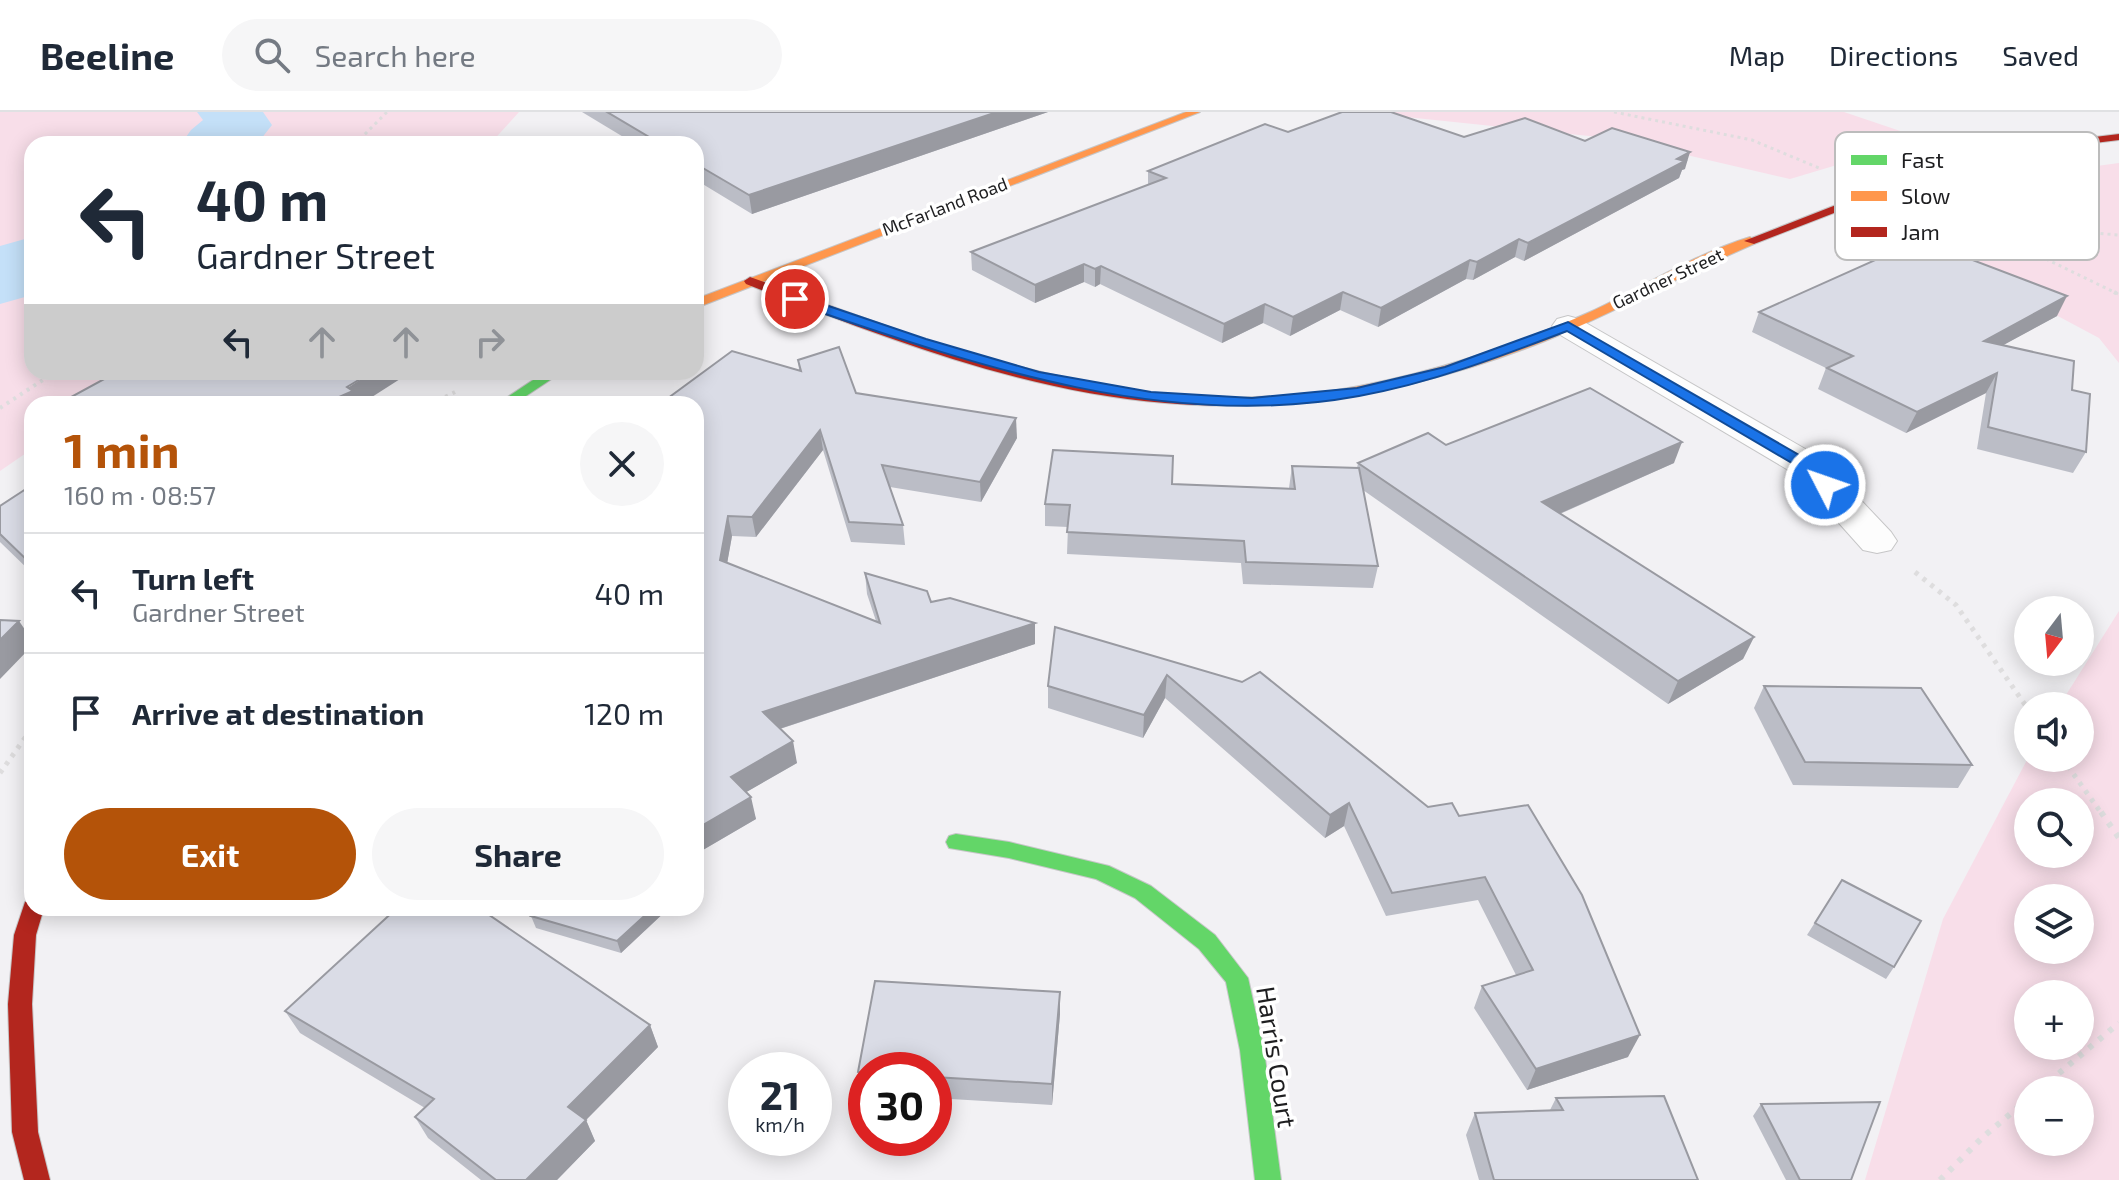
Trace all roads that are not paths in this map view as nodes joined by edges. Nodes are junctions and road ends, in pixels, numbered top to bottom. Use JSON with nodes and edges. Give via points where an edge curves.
{"nodes":[{"id":1,"x":1195,"y":112,"type":"edge"},
{"id":2,"x":2119,"y":137,"type":"edge"},
{"id":3,"x":2099,"y":140,"type":"edge"},
{"id":4,"x":1835,"y":208,"type":"edge"},
{"id":5,"x":750,"y":281,"type":"junction"},
{"id":6,"x":704,"y":301,"type":"edge"},
{"id":7,"x":1568,"y":326,"type":"junction"},
{"id":8,"x":542,"y":380,"type":"edge"},
{"id":9,"x":517,"y":396,"type":"edge"},
{"id":10,"x":1877,"y":541,"type":"road end"},
{"id":11,"x":956,"y":842,"type":"dead end"},
{"id":12,"x":31,"y":916,"type":"edge"},
{"id":13,"x":10,"y":1007,"type":"edge"},
{"id":14,"x":37,"y":1180,"type":"edge"},
{"id":15,"x":1268,"y":1180,"type":"edge"}],
"edges":[{"from":1,"to":5,"type":"street","name":"McFarland Road"},
{"from":2,"to":3,"type":"street","name":"Gardner Street"},
{"from":4,"to":7,"type":"street","name":"Gardner Street","via":[[1743,244]]},
{"from":5,"to":6,"type":"street","name":"McFarland Road"},
{"from":5,"to":7,"type":"street","name":"Gardner Street","via":[[921,342],[1037,375],[1151,397],[1202,400],[1252,402],[1357,392],[1449,370]]},
{"from":7,"to":10,"type":"street","via":[[1808,466]]},
{"from":8,"to":9,"type":"street"},
{"from":11,"to":15,"type":"street","name":"Harris Court","via":[[1101,872],[1143,892],[1207,942],[1237,978]]},
{"from":12,"to":13,"type":"street"},
{"from":13,"to":14,"type":"street","via":[[25,1132]]}]}
